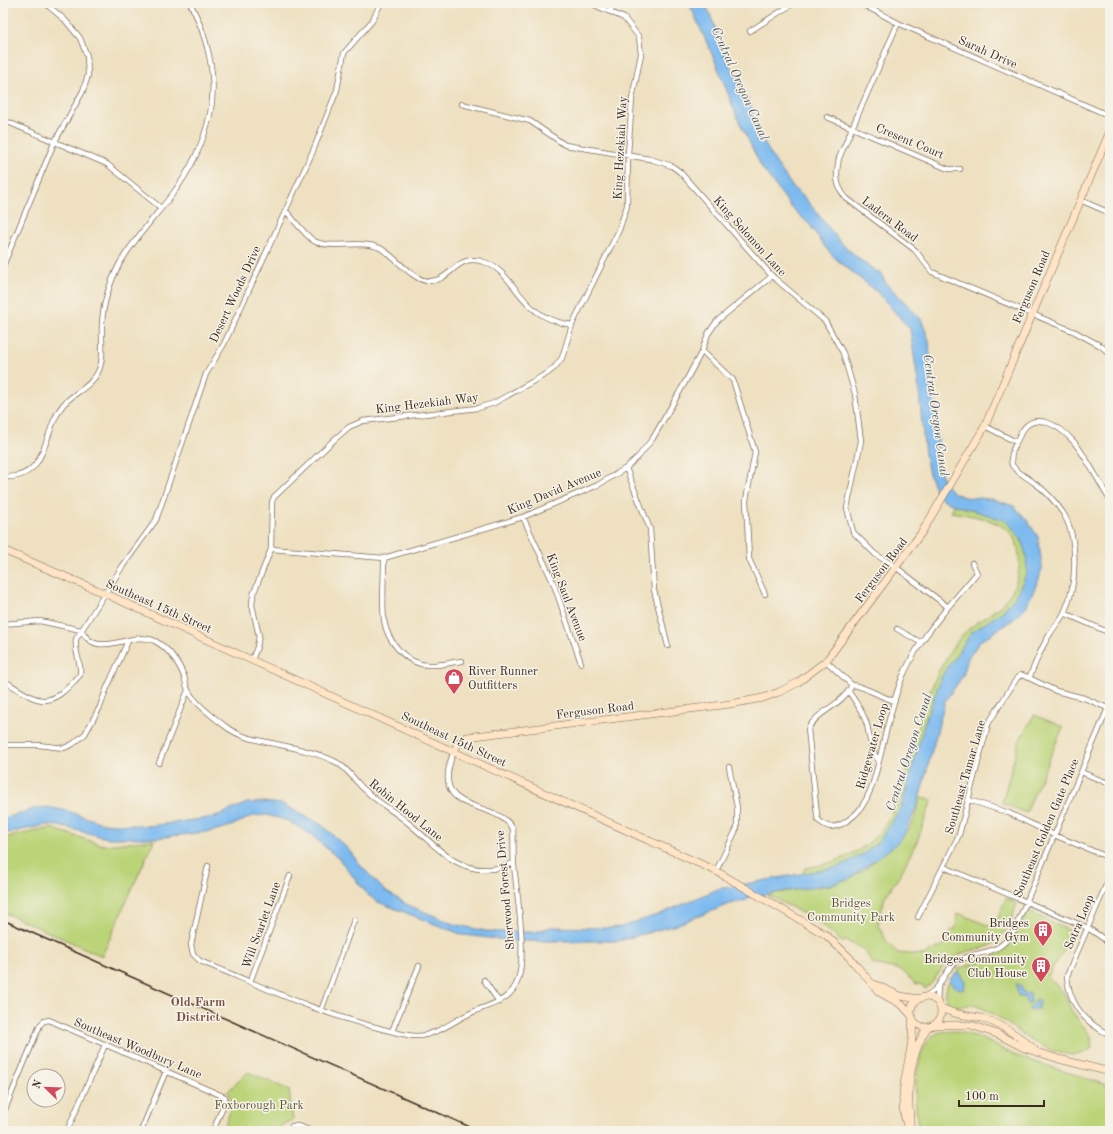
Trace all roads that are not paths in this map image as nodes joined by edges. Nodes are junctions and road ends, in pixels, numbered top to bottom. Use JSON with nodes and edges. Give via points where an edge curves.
{"nodes":[{"id":1,"x":45,"y":3,"type":"edge"},
{"id":2,"x":190,"y":3,"type":"edge"},
{"id":3,"x":381,"y":3,"type":"edge"},
{"id":4,"x":590,"y":3,"type":"edge"},
{"id":5,"x":614,"y":3,"type":"edge"},
{"id":6,"x":794,"y":3,"type":"edge"},
{"id":7,"x":860,"y":3,"type":"edge"},
{"id":8,"x":610,"y":12,"type":"junction"},
{"id":9,"x":898,"y":23,"type":"junction"},
{"id":10,"x":750,"y":31,"type":"dead end"},
{"id":11,"x":462,"y":104,"type":"dead end"},
{"id":12,"x":1110,"y":116,"type":"edge"},
{"id":13,"x":827,"y":117,"type":"dead end"},
{"id":14,"x":3,"y":120,"type":"edge"},
{"id":15,"x":852,"y":128,"type":"junction"},
{"id":16,"x":1110,"y":131,"type":"edge"},
{"id":17,"x":54,"y":143,"type":"junction"},
{"id":18,"x":628,"y":154,"type":"junction"},
{"id":19,"x":960,"y":169,"type":"dead end"},
{"id":20,"x":1080,"y":200,"type":"junction"},
{"id":21,"x":161,"y":208,"type":"junction"},
{"id":22,"x":286,"y":211,"type":"junction"},
{"id":23,"x":1110,"y":213,"type":"edge"},
{"id":24,"x":3,"y":266,"type":"edge"},
{"id":25,"x":772,"y":276,"type":"junction"},
{"id":26,"x":1031,"y":314,"type":"junction"},
{"id":27,"x":572,"y":325,"type":"junction"},
{"id":28,"x":702,"y":351,"type":"junction"},
{"id":29,"x":1110,"y":354,"type":"edge"},
{"id":30,"x":985,"y":426,"type":"junction"},
{"id":31,"x":1016,"y":442,"type":"junction"},
{"id":32,"x":626,"y":468,"type":"junction"},
{"id":33,"x":3,"y":477,"type":"edge"},
{"id":34,"x":1110,"y":500,"type":"edge"},
{"id":35,"x":523,"y":517,"type":"junction"},
{"id":36,"x":271,"y":549,"type":"junction"},
{"id":37,"x":3,"y":550,"type":"edge"},
{"id":38,"x":384,"y":558,"type":"junction"},
{"id":39,"x":972,"y":563,"type":"dead end"},
{"id":40,"x":897,"y":568,"type":"junction"},
{"id":41,"x":106,"y":594,"type":"junction"},
{"id":42,"x":766,"y":594,"type":"dead end"},
{"id":43,"x":948,"y":606,"type":"junction"},
{"id":44,"x":1064,"y":613,"type":"junction"},
{"id":45,"x":3,"y":624,"type":"edge"},
{"id":46,"x":897,"y":629,"type":"dead end"},
{"id":47,"x":81,"y":630,"type":"junction"},
{"id":48,"x":1110,"y":633,"type":"edge"},
{"id":49,"x":128,"y":641,"type":"junction"},
{"id":50,"x":920,"y":642,"type":"junction"},
{"id":51,"x":668,"y":646,"type":"dead end"},
{"id":52,"x":252,"y":660,"type":"junction"},
{"id":53,"x":462,"y":661,"type":"dead end"},
{"id":54,"x":826,"y":661,"type":"junction"},
{"id":55,"x":581,"y":663,"type":"dead end"},
{"id":56,"x":1029,"y":678,"type":"junction"},
{"id":57,"x":3,"y":680,"type":"edge"},
{"id":58,"x":852,"y":685,"type":"junction"},
{"id":59,"x":188,"y":690,"type":"junction"},
{"id":60,"x":849,"y":692,"type":"junction"},
{"id":61,"x":894,"y":701,"type":"junction"},
{"id":62,"x":1109,"y":709,"type":"edge"},
{"id":63,"x":8,"y":745,"type":"dead end"},
{"id":64,"x":454,"y":751,"type":"junction"},
{"id":65,"x":879,"y":761,"type":"junction"},
{"id":66,"x":160,"y":763,"type":"dead end"},
{"id":67,"x":729,"y":767,"type":"dead end"},
{"id":68,"x":1081,"y":772,"type":"junction"},
{"id":69,"x":1110,"y":784,"type":"edge"},
{"id":70,"x":969,"y":800,"type":"junction"},
{"id":71,"x":1054,"y":835,"type":"junction"},
{"id":72,"x":1110,"y":858,"type":"edge"},
{"id":73,"x":514,"y":862,"type":"junction"},
{"id":74,"x":208,"y":866,"type":"dead end"},
{"id":75,"x":944,"y":867,"type":"junction"},
{"id":76,"x":716,"y":871,"type":"junction"},
{"id":77,"x":290,"y":876,"type":"dead end"},
{"id":78,"x":1110,"y":876,"type":"edge"},
{"id":79,"x":1025,"y":902,"type":"junction"},
{"id":80,"x":918,"y":917,"type":"dead end"},
{"id":81,"x":354,"y":920,"type":"dead end"},
{"id":82,"x":1088,"y":928,"type":"junction"},
{"id":83,"x":1110,"y":946,"type":"edge"},
{"id":84,"x":419,"y":966,"type":"dead end"},
{"id":85,"x":484,"y":980,"type":"dead end"},
{"id":86,"x":250,"y":982,"type":"junction"},
{"id":87,"x":873,"y":984,"type":"junction"},
{"id":88,"x":938,"y":987,"type":"junction"},
{"id":89,"x":921,"y":998,"type":"junction"},
{"id":90,"x":499,"y":1002,"type":"junction"},
{"id":91,"x":939,"y":1004,"type":"junction"},
{"id":92,"x":322,"y":1011,"type":"junction"},
{"id":93,"x":912,"y":1018,"type":"junction"},
{"id":94,"x":935,"y":1025,"type":"junction"},
{"id":95,"x":927,"y":1028,"type":"junction"},
{"id":96,"x":392,"y":1031,"type":"junction"},
{"id":97,"x":1110,"y":1035,"type":"edge"},
{"id":98,"x":105,"y":1045,"type":"junction"},
{"id":99,"x":1036,"y":1050,"type":"junction"},
{"id":100,"x":166,"y":1071,"type":"junction"},
{"id":101,"x":1110,"y":1072,"type":"edge"},
{"id":102,"x":3,"y":1114,"type":"edge"},
{"id":103,"x":291,"y":1128,"type":"edge"},
{"id":104,"x":67,"y":1131,"type":"edge"},
{"id":105,"x":141,"y":1131,"type":"edge"},
{"id":106,"x":213,"y":1131,"type":"edge"},
{"id":107,"x":311,"y":1131,"type":"edge"},
{"id":108,"x":910,"y":1131,"type":"edge"}],
"edges":[{"from":1,"to":17,"type":"street","via":[[75,30],[88,60],[88,75],[84,88]]},
{"from":2,"to":21,"type":"street","via":[[208,52],[212,106],[208,124],[194,158],[180,183]]},
{"from":3,"to":22,"type":"street","name":"Desert Woods Drive","via":[[372,20],[344,53],[337,90]]},
{"from":4,"to":8,"type":"street","name":"King Hezekiah Way"},
{"from":5,"to":8,"type":"street"},
{"from":6,"to":10,"type":"street"},
{"from":7,"to":9,"type":"street","name":"Sarah Drive"},
{"from":8,"to":18,"type":"street","name":"King Hezekiah Way","via":[[624,18],[639,38],[641,54],[632,99]]},
{"from":9,"to":12,"type":"street","name":"Sarah Drive"},
{"from":9,"to":15,"type":"street","name":"Ladera Road"},
{"from":11,"to":18,"type":"street","name":"King Solomon Lane","via":[[530,121],[565,145]]},
{"from":13,"to":15,"type":"street","name":"Cresent Court"},
{"from":14,"to":17,"type":"street"},
{"from":15,"to":19,"type":"street","name":"Cresent Court","via":[[948,168]]},
{"from":15,"to":26,"type":"street","name":"Ladera Road","via":[[839,158],[836,178],[839,190],[846,198],[915,250],[932,272]]},
{"from":16,"to":20,"type":"main road","name":"Ferguson Road"},
{"from":17,"to":21,"type":"street","via":[[107,164]]},
{"from":17,"to":24,"type":"street"},
{"from":18,"to":25,"type":"street","name":"King Solomon Lane","via":[[662,162],[680,172]]},
{"from":18,"to":27,"type":"street","name":"King Hezekiah Way","via":[[627,206],[619,230]]},
{"from":20,"to":23,"type":"street"},
{"from":20,"to":26,"type":"main road","name":"Ferguson Road"},
{"from":21,"to":33,"type":"street","via":[[120,262],[110,283],[102,323],[101,363],[98,372],[91,382],[57,413],[42,456],[32,468],[12,478]]},
{"from":22,"to":27,"type":"street","via":[[303,228],[307,236],[315,241],[322,244],[367,244],[380,248],[418,278],[427,280],[445,277],[460,262],[474,259],[486,262],[498,270],[536,311],[557,322]]},
{"from":22,"to":41,"type":"street","name":"Desert Woods Drive","via":[[224,344],[206,374],[156,520]]},
{"from":25,"to":28,"type":"street","name":"King David Avenue","via":[[717,321],[708,334]]},
{"from":25,"to":40,"type":"street","name":"King Solomon Lane","via":[[825,322],[843,353],[855,394],[861,441],[848,508],[853,532],[875,554]]},
{"from":26,"to":29,"type":"street","name":"Ladera Road","via":[[1075,332]]},
{"from":26,"to":30,"type":"main road","name":"Ferguson Road"},
{"from":27,"to":36,"type":"street","name":"King Hezekiah Way","via":[[562,358],[556,367],[494,403],[478,408],[363,421],[349,427],[274,497],[271,507]]},
{"from":28,"to":32,"type":"street","name":"King David Avenue","via":[[653,438]]},
{"from":28,"to":42,"type":"street","via":[[732,380],[755,452],[746,500],[749,559]]},
{"from":30,"to":31,"type":"street"},
{"from":30,"to":40,"type":"main road","name":"Ferguson Road","via":[[952,486]]},
{"from":31,"to":34,"type":"street","via":[[1025,426],[1032,421],[1044,422],[1065,433],[1074,442]]},
{"from":31,"to":44,"type":"street","via":[[1011,460],[1014,469],[1046,492],[1068,524],[1073,545],[1074,581]]},
{"from":32,"to":35,"type":"street","name":"King David Avenue","via":[[598,485]]},
{"from":32,"to":51,"type":"street","via":[[650,528],[654,590]]},
{"from":35,"to":38,"type":"street","name":"King David Avenue"},
{"from":35,"to":55,"type":"street","name":"King Saul Avenue","via":[[553,582]]},
{"from":36,"to":38,"type":"street","name":"King David Avenue"},
{"from":36,"to":52,"type":"street","name":"King Hezekiah Way","via":[[253,596],[252,605],[259,636]]},
{"from":37,"to":41,"type":"main road","name":"Southeast 15th Street"},
{"from":38,"to":53,"type":"street","via":[[384,620],[388,632],[401,652],[410,660],[429,665]]},
{"from":39,"to":43,"type":"street","name":"Ridgewater Loop","via":[[977,573]]},
{"from":40,"to":43,"type":"street"},
{"from":40,"to":54,"type":"main road","name":"Ferguson Road"},
{"from":41,"to":47,"type":"street","name":"Desert Woods Drive"},
{"from":41,"to":52,"type":"main road","name":"Southeast 15th Street"},
{"from":43,"to":50,"type":"street","name":"Ridgewater Loop"},
{"from":44,"to":48,"type":"street"},
{"from":44,"to":56,"type":"street","via":[[1049,634]]},
{"from":45,"to":47,"type":"street","via":[[40,621]]},
{"from":46,"to":50,"type":"street"},
{"from":47,"to":49,"type":"street","name":"Robin Hood Lane","via":[[84,637],[99,644],[113,645]]},
{"from":47,"to":57,"type":"street","name":"Desert Woods Drive","via":[[76,639],[75,649],[80,675],[52,700],[46,702],[34,699]]},
{"from":49,"to":59,"type":"street","name":"Robin Hood Lane","via":[[144,637],[164,648],[174,658]]},
{"from":49,"to":63,"type":"street","via":[[97,714],[85,734],[64,748]]},
{"from":50,"to":61,"type":"street","name":"Ridgewater Loop"},
{"from":52,"to":64,"type":"main road","name":"Southeast 15th Street"},
{"from":54,"to":58,"type":"street"},
{"from":54,"to":64,"type":"main road","name":"Ferguson Road","via":[[797,683],[763,698],[467,737],[459,742]]},
{"from":56,"to":62,"type":"street","via":[[1056,691],[1084,698]]},
{"from":56,"to":70,"type":"street","name":"Southeast Tamar Lane","via":[[1021,675],[1017,678],[988,724]]},
{"from":58,"to":60,"type":"street","name":"Ridgewater Loop"},
{"from":58,"to":61,"type":"street"},
{"from":59,"to":66,"type":"street"},
{"from":59,"to":73,"type":"street","name":"Robin Hood Lane","via":[[196,701],[236,734],[309,752],[336,762],[347,770],[367,793],[408,822],[454,862],[471,868],[491,870]]},
{"from":60,"to":65,"type":"street","via":[[867,724],[872,753]]},
{"from":60,"to":65,"type":"street","name":"Ridgewater Loop","via":[[810,724],[808,729],[818,820],[828,827],[836,827],[860,810],[874,782]]},
{"from":61,"to":65,"type":"street","name":"Ridgewater Loop"},
{"from":62,"to":68,"type":"street","name":"Southeast Golden Gate Place"},
{"from":64,"to":73,"type":"street","name":"Sherwood Forest Drive","via":[[450,762],[450,787],[459,800],[508,821],[513,829]]},
{"from":64,"to":76,"type":"main road","name":"Southeast 15th Street"},
{"from":67,"to":76,"type":"street","via":[[737,807],[737,828]]},
{"from":68,"to":69,"type":"street"},
{"from":68,"to":71,"type":"street","name":"Southeast Golden Gate Place"},
{"from":70,"to":71,"type":"street","via":[[1009,813]]},
{"from":70,"to":75,"type":"street","name":"Southeast Tamar Lane","via":[[959,834]]},
{"from":71,"to":72,"type":"street"},
{"from":71,"to":79,"type":"street","name":"Southeast Golden Gate Place"},
{"from":73,"to":90,"type":"street","name":"Sherwood Forest Drive","via":[[521,929],[520,970],[508,996]]},
{"from":74,"to":86,"type":"street","name":"Sherwood Forest Drive","via":[[191,945],[193,954],[200,961]]},
{"from":75,"to":79,"type":"street"},
{"from":75,"to":80,"type":"street","name":"Southeast Tamar Lane"},
{"from":76,"to":87,"type":"main road","name":"Southeast 15th Street","via":[[826,935]]},
{"from":77,"to":86,"type":"street","name":"Will Scarlet Lane"},
{"from":78,"to":82,"type":"street","name":"Sotra Loop"},
{"from":79,"to":82,"type":"street"},
{"from":79,"to":88,"type":"street","name":"Southeast Golden Gate Place","via":[[1007,942],[992,951],[956,963]]},
{"from":81,"to":92,"type":"street"},
{"from":82,"to":83,"type":"street"},
{"from":82,"to":97,"type":"street","name":"Sotra Loop","via":[[1067,976],[1068,989],[1074,1003],[1088,1020]]},
{"from":84,"to":96,"type":"street"},
{"from":85,"to":90,"type":"street"},
{"from":86,"to":92,"type":"street","name":"Sherwood Forest Drive"},
{"from":87,"to":89,"type":"main road","name":"Southeast 15th Street","via":[[900,996]]},
{"from":87,"to":93,"type":"main road","name":"Southeast 15th Street","via":[[879,992],[902,1004]]},
{"from":88,"to":89,"type":"street","name":"Southeast Golden Gate Place"},
{"from":88,"to":91,"type":"street"},
{"from":89,"to":91,"type":"main road","via":[[929,997]]},
{"from":89,"to":93,"type":"main road","via":[[912,1006]]},
{"from":90,"to":96,"type":"street","name":"Sherwood Forest Drive","via":[[472,1012],[430,1034],[417,1036]]},
{"from":91,"to":94,"type":"main road","via":[[941,1016]]},
{"from":91,"to":99,"type":"main road","via":[[955,1014],[994,1023]]},
{"from":92,"to":96,"type":"street","name":"Sherwood Forest Drive"},
{"from":93,"to":95,"type":"main road","via":[[919,1026]]},
{"from":93,"to":108,"type":"main road","via":[[913,1035],[903,1087],[904,1119]]},
{"from":94,"to":95,"type":"main road"},
{"from":94,"to":99,"type":"main road","via":[[972,1025],[1024,1048]]},
{"from":95,"to":108,"type":"main road","via":[[916,1050],[912,1068]]},
{"from":98,"to":100,"type":"street","name":"Southeast Woodbury Lane"},
{"from":98,"to":102,"type":"street","name":"Southeast Woodbury Lane","via":[[49,1020],[44,1021],[40,1025]]},
{"from":98,"to":104,"type":"street"},
{"from":99,"to":101,"type":"main road","via":[[1059,1059]]},
{"from":100,"to":105,"type":"street"},
{"from":100,"to":106,"type":"street","name":"Southeast Woodbury Lane","via":[[225,1097]]},
{"from":103,"to":107,"type":"street","via":[[299,1126]]}]}
